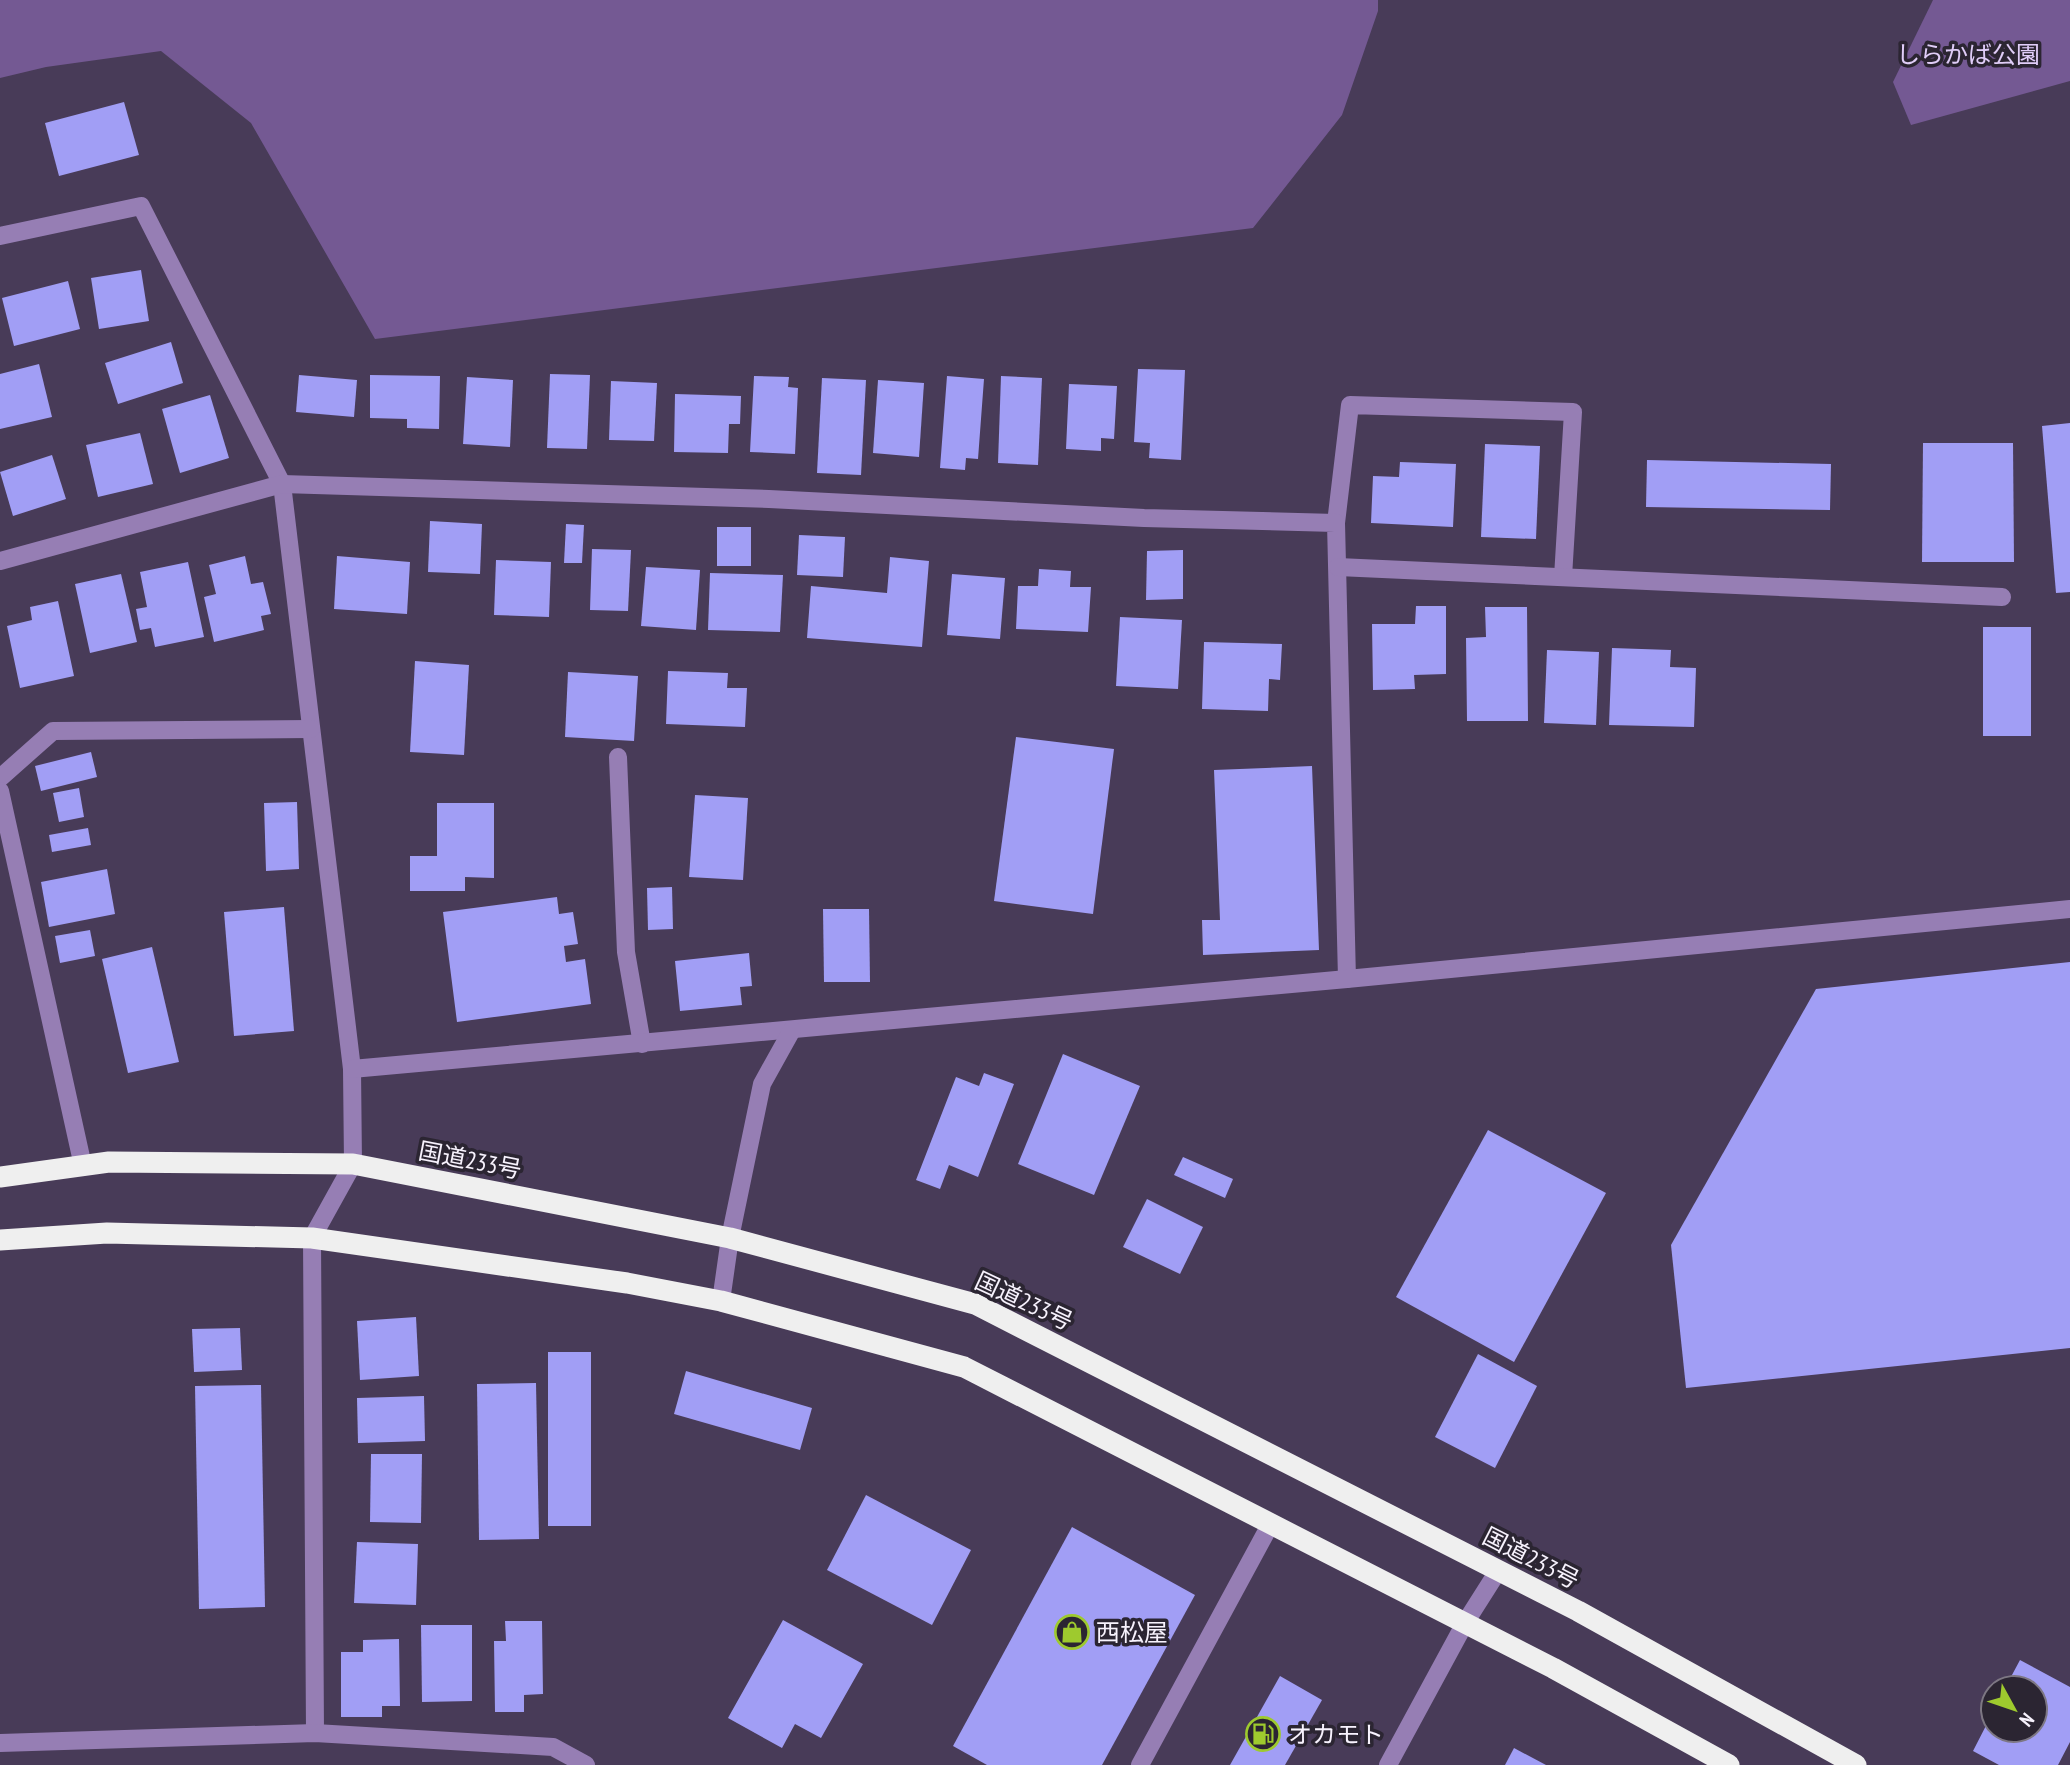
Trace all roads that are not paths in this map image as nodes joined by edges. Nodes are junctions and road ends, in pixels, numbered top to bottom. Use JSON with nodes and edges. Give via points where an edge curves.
{"nodes":[{"id":1,"x":0,"y":236,"type":"edge"},
{"id":2,"x":282,"y":484,"type":"junction"},
{"id":3,"x":1336,"y":523,"type":"junction"},
{"id":4,"x":0,"y":561,"type":"edge"},
{"id":5,"x":1338,"y":567,"type":"junction"},
{"id":6,"x":1563,"y":577,"type":"junction"},
{"id":7,"x":2002,"y":597,"type":"dead end"},
{"id":8,"x":311,"y":729,"type":"junction"},
{"id":9,"x":618,"y":757,"type":"dead end"},
{"id":10,"x":0,"y":778,"type":"edge"},
{"id":11,"x":0,"y":792,"type":"edge"},
{"id":12,"x":8,"y":864,"type":"edge"},
{"id":13,"x":2070,"y":909,"type":"edge"},
{"id":14,"x":1347,"y":979,"type":"junction"},
{"id":15,"x":792,"y":1030,"type":"junction"},
{"id":16,"x":642,"y":1044,"type":"junction"},
{"id":17,"x":352,"y":1069,"type":"junction"},
{"id":18,"x":353,"y":1164,"type":"junction"},
{"id":19,"x":83,"y":1166,"type":"junction"},
{"id":20,"x":0,"y":1177,"type":"edge"},
{"id":21,"x":312,"y":1238,"type":"junction"},
{"id":22,"x":730,"y":1238,"type":"junction"},
{"id":23,"x":0,"y":1240,"type":"edge"},
{"id":24,"x":720,"y":1301,"type":"junction"},
{"id":25,"x":1269,"y":1525,"type":"junction"},
{"id":26,"x":1498,"y":1570,"type":"junction"},
{"id":27,"x":1465,"y":1623,"type":"junction"},
{"id":28,"x":315,"y":1733,"type":"junction"},
{"id":29,"x":0,"y":1744,"type":"edge"},
{"id":30,"x":586,"y":1765,"type":"edge"},
{"id":31,"x":1140,"y":1765,"type":"edge"},
{"id":32,"x":1388,"y":1765,"type":"edge"},
{"id":33,"x":1729,"y":1765,"type":"edge"},
{"id":34,"x":1856,"y":1765,"type":"edge"}],
"edges":[{"from":1,"to":2,"type":"street","via":[[141,206]]},
{"from":2,"to":3,"type":"street"},
{"from":2,"to":4,"type":"street"},
{"from":2,"to":8,"type":"street"},
{"from":3,"to":5,"type":"street"},
{"from":3,"to":6,"type":"street","via":[[1350,405],[1573,412]]},
{"from":5,"to":6,"type":"street"},
{"from":5,"to":14,"type":"street"},
{"from":6,"to":7,"type":"street"},
{"from":8,"to":10,"type":"street","via":[[53,731]]},
{"from":8,"to":17,"type":"street"},
{"from":9,"to":16,"type":"street","via":[[626,953]]},
{"from":11,"to":12,"type":"street"},
{"from":12,"to":19,"type":"street"},
{"from":13,"to":14,"type":"street"},
{"from":14,"to":15,"type":"street"},
{"from":15,"to":16,"type":"street"},
{"from":15,"to":22,"type":"street","via":[[762,1084]]},
{"from":16,"to":17,"type":"street"},
{"from":17,"to":18,"type":"street"},
{"from":18,"to":19,"type":"highway","name":"国道233号","via":[[109,1162]]},
{"from":18,"to":21,"type":"street"},
{"from":18,"to":22,"type":"highway","name":"国道233号"},
{"from":19,"to":20,"type":"highway","name":"国道233号"},
{"from":21,"to":23,"type":"highway","via":[[107,1233]]},
{"from":21,"to":24,"type":"highway","via":[[627,1283]]},
{"from":21,"to":28,"type":"street"},
{"from":22,"to":24,"type":"street"},
{"from":22,"to":26,"type":"highway","name":"国道233号","via":[[975,1304]]},
{"from":24,"to":25,"type":"highway","via":[[964,1367]]},
{"from":25,"to":27,"type":"highway"},
{"from":25,"to":31,"type":"street"},
{"from":26,"to":27,"type":"street"},
{"from":26,"to":34,"type":"highway","name":"国道233号"},
{"from":27,"to":32,"type":"street"},
{"from":27,"to":33,"type":"highway"},
{"from":28,"to":29,"type":"street"},
{"from":28,"to":30,"type":"street","via":[[552,1747]]}]}
